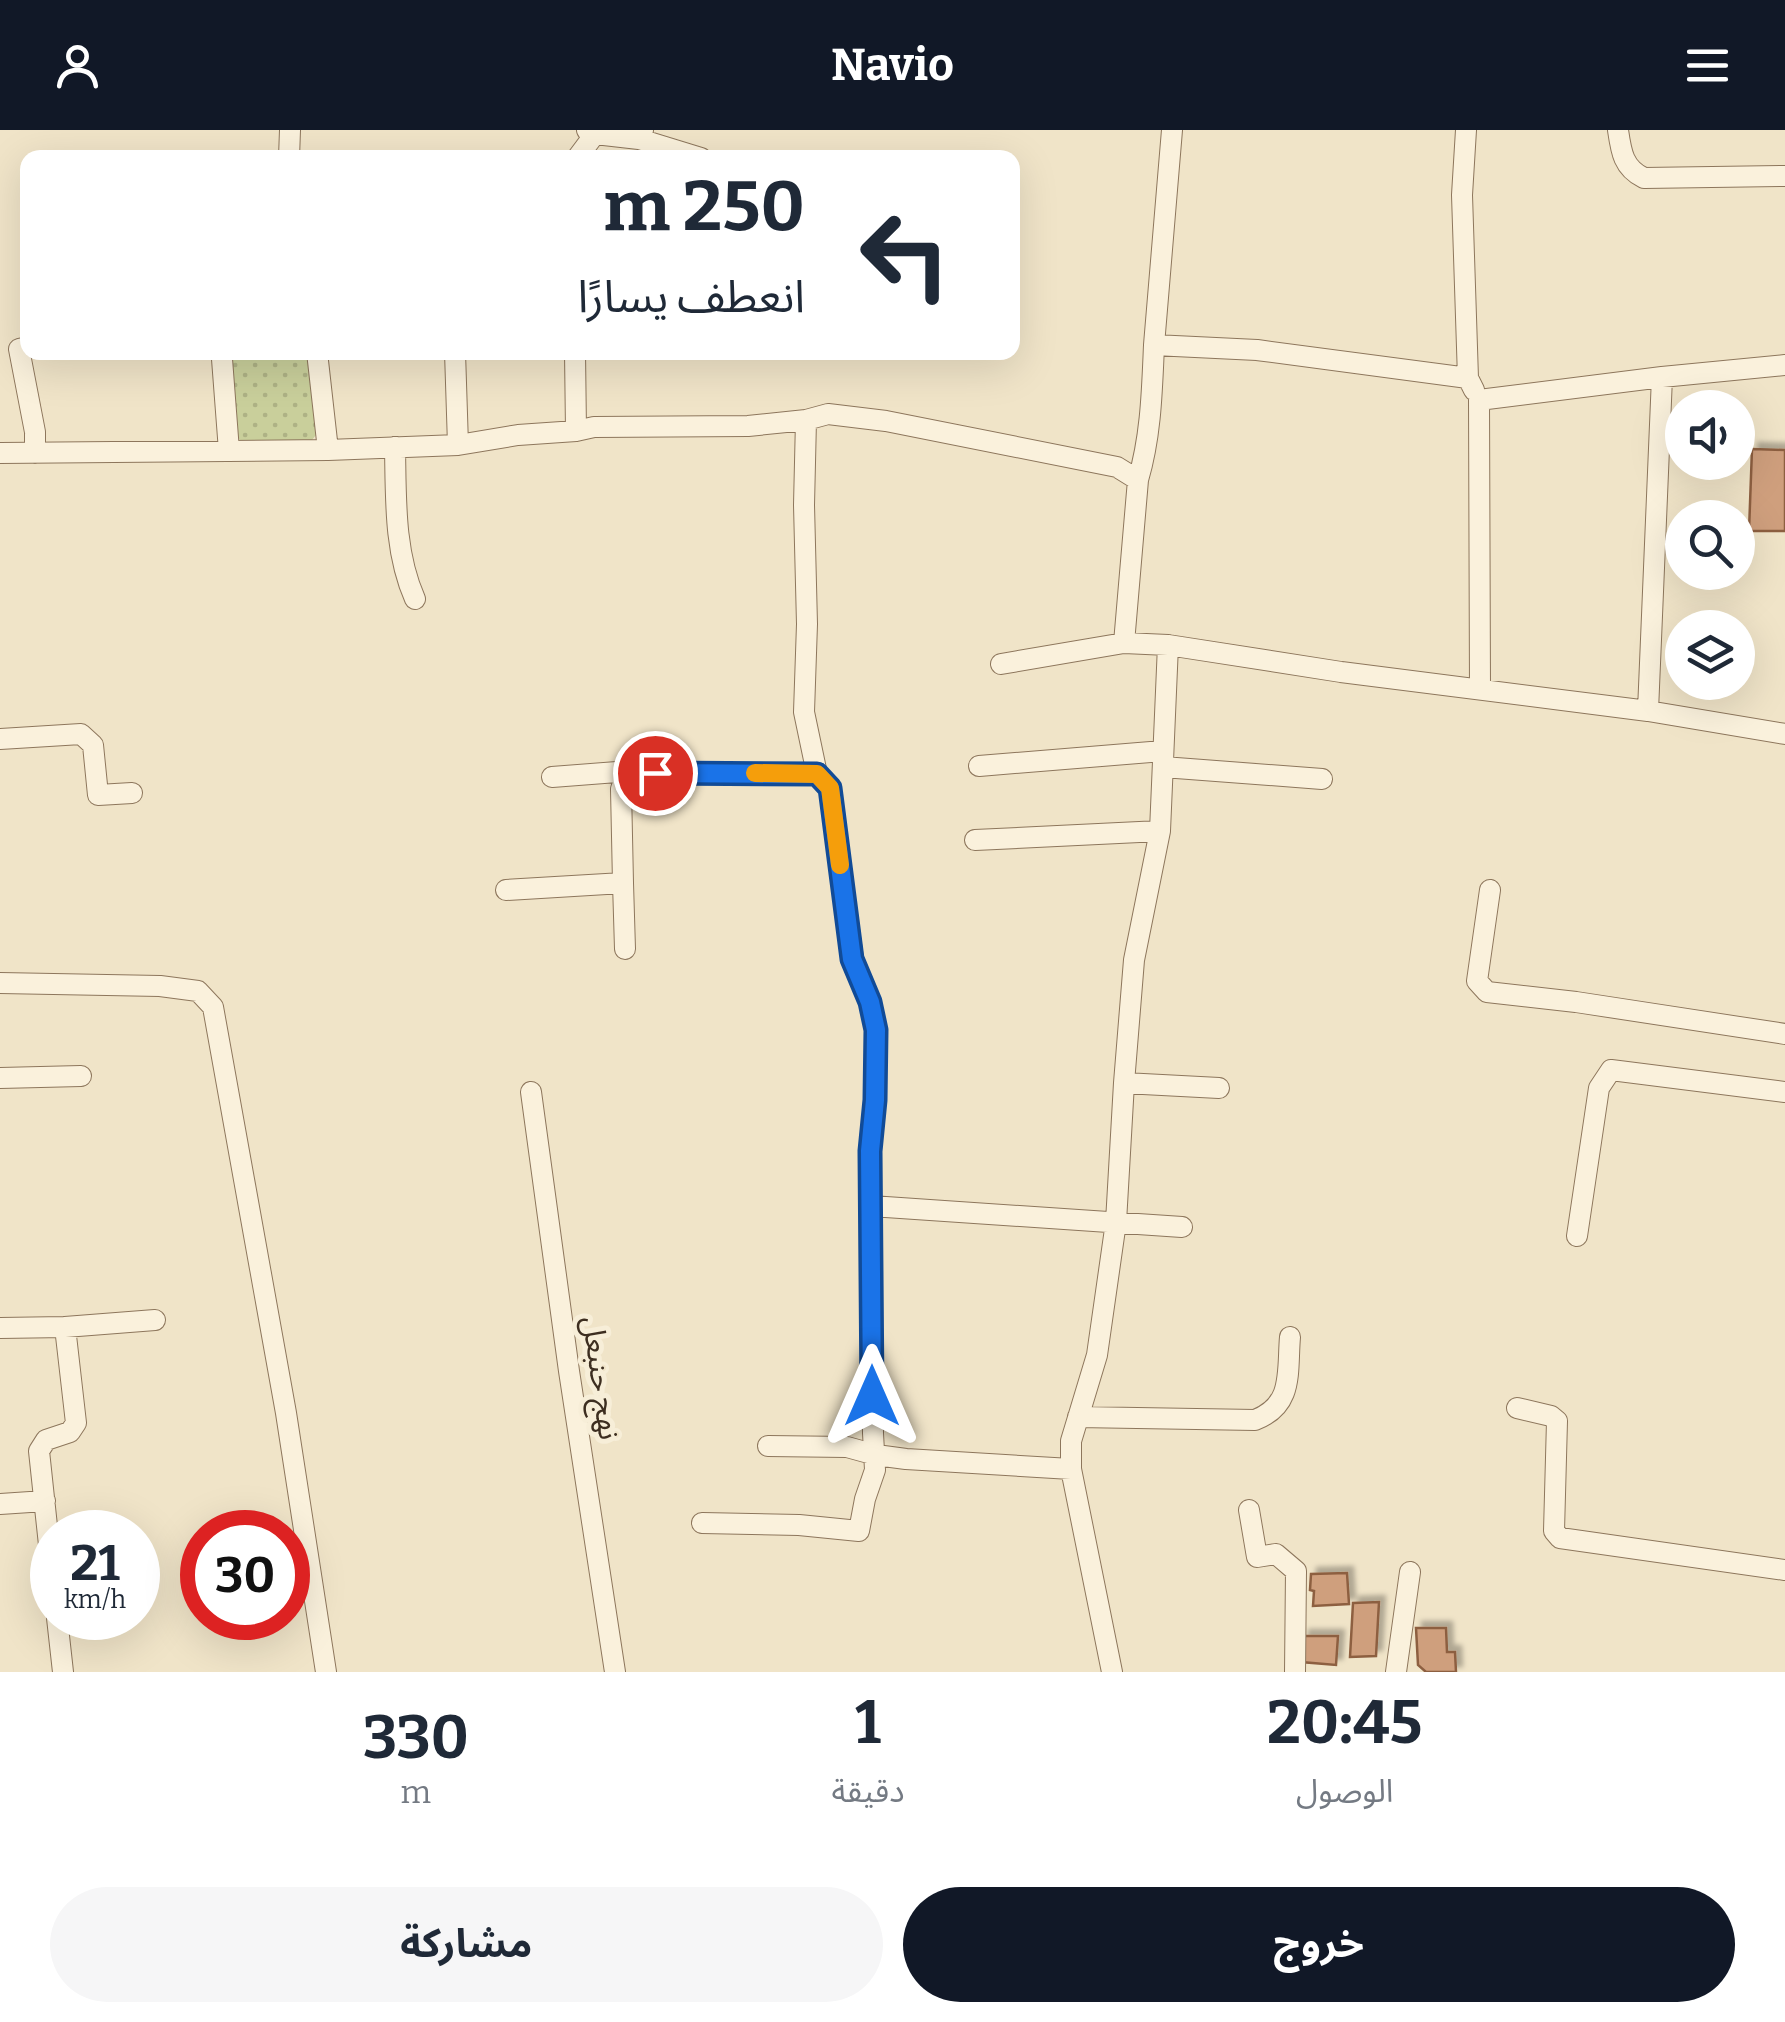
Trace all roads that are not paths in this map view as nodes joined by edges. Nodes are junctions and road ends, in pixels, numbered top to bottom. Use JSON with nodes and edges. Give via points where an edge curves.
{"nodes":[{"id":1,"x":1172,"y":130,"type":"edge"},
{"id":2,"x":1466,"y":130,"type":"edge"},
{"id":3,"x":1618,"y":130,"type":"edge"},
{"id":4,"x":586,"y":131,"type":"edge"},
{"id":5,"x":641,"y":134,"type":"edge"},
{"id":6,"x":682,"y":150,"type":"edge"},
{"id":7,"x":1785,"y":176,"type":"edge"},
{"id":8,"x":1154,"y":346,"type":"junction"},
{"id":9,"x":21,"y":360,"type":"edge"},
{"id":10,"x":222,"y":360,"type":"dead end"},
{"id":11,"x":318,"y":360,"type":"edge"},
{"id":12,"x":455,"y":360,"type":"edge"},
{"id":13,"x":575,"y":360,"type":"edge"},
{"id":14,"x":1785,"y":365,"type":"edge"},
{"id":15,"x":1662,"y":377,"type":"junction"},
{"id":16,"x":1468,"y":378,"type":"junction"},
{"id":17,"x":1479,"y":400,"type":"junction"},
{"id":18,"x":806,"y":420,"type":"junction"},
{"id":19,"x":576,"y":431,"type":"junction"},
{"id":20,"x":458,"y":444,"type":"junction"},
{"id":21,"x":395,"y":447,"type":"junction"},
{"id":22,"x":328,"y":450,"type":"junction"},
{"id":23,"x":228,"y":451,"type":"junction"},
{"id":24,"x":0,"y":453,"type":"edge"},
{"id":25,"x":35,"y":453,"type":"junction"},
{"id":26,"x":1138,"y":480,"type":"junction"},
{"id":27,"x":414,"y":599,"type":"dead end"},
{"id":28,"x":1124,"y":643,"type":"junction"},
{"id":29,"x":1168,"y":645,"type":"junction"},
{"id":30,"x":1002,"y":664,"type":"dead end"},
{"id":31,"x":1480,"y":689,"type":"junction"},
{"id":32,"x":1648,"y":711,"type":"junction"},
{"id":33,"x":1785,"y":734,"type":"edge"},
{"id":34,"x":0,"y":739,"type":"edge"},
{"id":35,"x":1163,"y":759,"type":"junction"},
{"id":36,"x":978,"y":766,"type":"dead end"},
{"id":37,"x":627,"y":774,"type":"junction"},
{"id":38,"x":817,"y":774,"type":"junction"},
{"id":39,"x":552,"y":777,"type":"dead end"},
{"id":40,"x":1322,"y":779,"type":"dead end"},
{"id":41,"x":132,"y":794,"type":"dead end"},
{"id":42,"x":1160,"y":830,"type":"junction"},
{"id":43,"x":975,"y":840,"type":"dead end"},
{"id":44,"x":623,"y":883,"type":"junction"},
{"id":45,"x":506,"y":890,"type":"dead end"},
{"id":46,"x":1490,"y":890,"type":"dead end"},
{"id":47,"x":625,"y":948,"type":"dead end"},
{"id":48,"x":0,"y":982,"type":"edge"},
{"id":49,"x":1785,"y":1034,"type":"edge"},
{"id":50,"x":81,"y":1076,"type":"dead end"},
{"id":51,"x":0,"y":1078,"type":"edge"},
{"id":52,"x":1124,"y":1084,"type":"junction"},
{"id":53,"x":1219,"y":1088,"type":"dead end"},
{"id":54,"x":531,"y":1092,"type":"dead end"},
{"id":55,"x":1785,"y":1092,"type":"edge"},
{"id":56,"x":871,"y":1206,"type":"junction"},
{"id":57,"x":1116,"y":1222,"type":"junction"},
{"id":58,"x":1182,"y":1226,"type":"dead end"},
{"id":59,"x":1577,"y":1236,"type":"dead end"},
{"id":60,"x":155,"y":1320,"type":"dead end"},
{"id":61,"x":0,"y":1328,"type":"edge"},
{"id":62,"x":65,"y":1328,"type":"junction"},
{"id":63,"x":1290,"y":1337,"type":"dead end"},
{"id":64,"x":1517,"y":1408,"type":"dead end"},
{"id":65,"x":1078,"y":1417,"type":"junction"},
{"id":66,"x":768,"y":1446,"type":"dead end"},
{"id":67,"x":876,"y":1455,"type":"junction"},
{"id":68,"x":1070,"y":1468,"type":"junction"},
{"id":69,"x":45,"y":1500,"type":"junction"},
{"id":70,"x":0,"y":1504,"type":"edge"},
{"id":71,"x":46,"y":1510,"type":"edge"},
{"id":72,"x":1249,"y":1510,"type":"dead end"},
{"id":73,"x":702,"y":1523,"type":"dead end"},
{"id":74,"x":1785,"y":1570,"type":"edge"},
{"id":75,"x":1410,"y":1572,"type":"dead end"},
{"id":76,"x":59,"y":1640,"type":"edge"},
{"id":77,"x":63,"y":1672,"type":"edge"},
{"id":78,"x":326,"y":1672,"type":"edge"},
{"id":79,"x":616,"y":1672,"type":"edge"},
{"id":80,"x":1112,"y":1672,"type":"edge"},
{"id":81,"x":1295,"y":1672,"type":"edge"},
{"id":82,"x":1396,"y":1672,"type":"edge"}],
"edges":[{"from":1,"to":8,"type":"street"},
{"from":2,"to":16,"type":"street"},
{"from":3,"to":7,"type":"street","via":[[1621,155],[1644,178]]},
{"from":4,"to":5,"type":"street"},
{"from":5,"to":6,"type":"street"},
{"from":8,"to":16,"type":"street","via":[[1257,350]]},
{"from":8,"to":26,"type":"street"},
{"from":9,"to":25,"type":"street"},
{"from":10,"to":23,"type":"street"},
{"from":11,"to":22,"type":"street"},
{"from":12,"to":20,"type":"street"},
{"from":13,"to":19,"type":"street"},
{"from":14,"to":15,"type":"street"},
{"from":15,"to":17,"type":"street"},
{"from":15,"to":32,"type":"street"},
{"from":16,"to":17,"type":"street"},
{"from":17,"to":31,"type":"street"},
{"from":18,"to":19,"type":"street"},
{"from":18,"to":26,"type":"street","via":[[828,414],[886,421],[1117,467]]},
{"from":18,"to":38,"type":"street","via":[[804,712]]},
{"from":19,"to":20,"type":"street"},
{"from":20,"to":21,"type":"street"},
{"from":21,"to":22,"type":"street"},
{"from":21,"to":27,"type":"street","via":[[403,574]]},
{"from":22,"to":23,"type":"street"},
{"from":23,"to":25,"type":"street"},
{"from":24,"to":25,"type":"street"},
{"from":26,"to":28,"type":"street"},
{"from":28,"to":29,"type":"street"},
{"from":28,"to":30,"type":"street"},
{"from":29,"to":31,"type":"street"},
{"from":29,"to":35,"type":"street"},
{"from":31,"to":32,"type":"street"},
{"from":32,"to":33,"type":"street"},
{"from":34,"to":41,"type":"street","via":[[80,734],[93,744],[98,796]]},
{"from":35,"to":36,"type":"street"},
{"from":35,"to":40,"type":"street"},
{"from":35,"to":42,"type":"street"},
{"from":37,"to":38,"type":"street"},
{"from":37,"to":39,"type":"street"},
{"from":37,"to":44,"type":"street","via":[[621,789]]},
{"from":38,"to":56,"type":"street","via":[[830,788],[852,959],[876,1030]]},
{"from":42,"to":43,"type":"street"},
{"from":42,"to":52,"type":"street","via":[[1134,960]]},
{"from":44,"to":45,"type":"street"},
{"from":44,"to":47,"type":"street"},
{"from":46,"to":49,"type":"street","via":[[1478,981],[1487,992]]},
{"from":48,"to":78,"type":"street","via":[[160,986],[198,991],[213,1006]]},
{"from":50,"to":51,"type":"street"},
{"from":52,"to":53,"type":"street"},
{"from":52,"to":57,"type":"street"},
{"from":54,"to":79,"type":"street","name":"نهج حنبعل"},
{"from":55,"to":59,"type":"street","via":[[1611,1070],[1599,1088]]},
{"from":56,"to":57,"type":"street"},
{"from":56,"to":67,"type":"street"},
{"from":57,"to":58,"type":"street"},
{"from":57,"to":65,"type":"street","via":[[1096,1355]]},
{"from":60,"to":62,"type":"street"},
{"from":61,"to":62,"type":"street"},
{"from":62,"to":69,"type":"street","via":[[76,1423],[40,1448]]},
{"from":63,"to":65,"type":"street","via":[[1282,1400],[1255,1420]]},
{"from":64,"to":74,"type":"street","via":[[1557,1422],[1554,1531],[1560,1538]]},
{"from":65,"to":68,"type":"street"},
{"from":66,"to":67,"type":"street","via":[[847,1447]]},
{"from":67,"to":68,"type":"street"},
{"from":67,"to":73,"type":"street","via":[[860,1531]]},
{"from":68,"to":80,"type":"street"},
{"from":69,"to":70,"type":"street"},
{"from":69,"to":71,"type":"street"},
{"from":72,"to":81,"type":"street","via":[[1256,1556],[1276,1554],[1296,1571]]},
{"from":75,"to":82,"type":"street"},
{"from":76,"to":77,"type":"street"}]}
